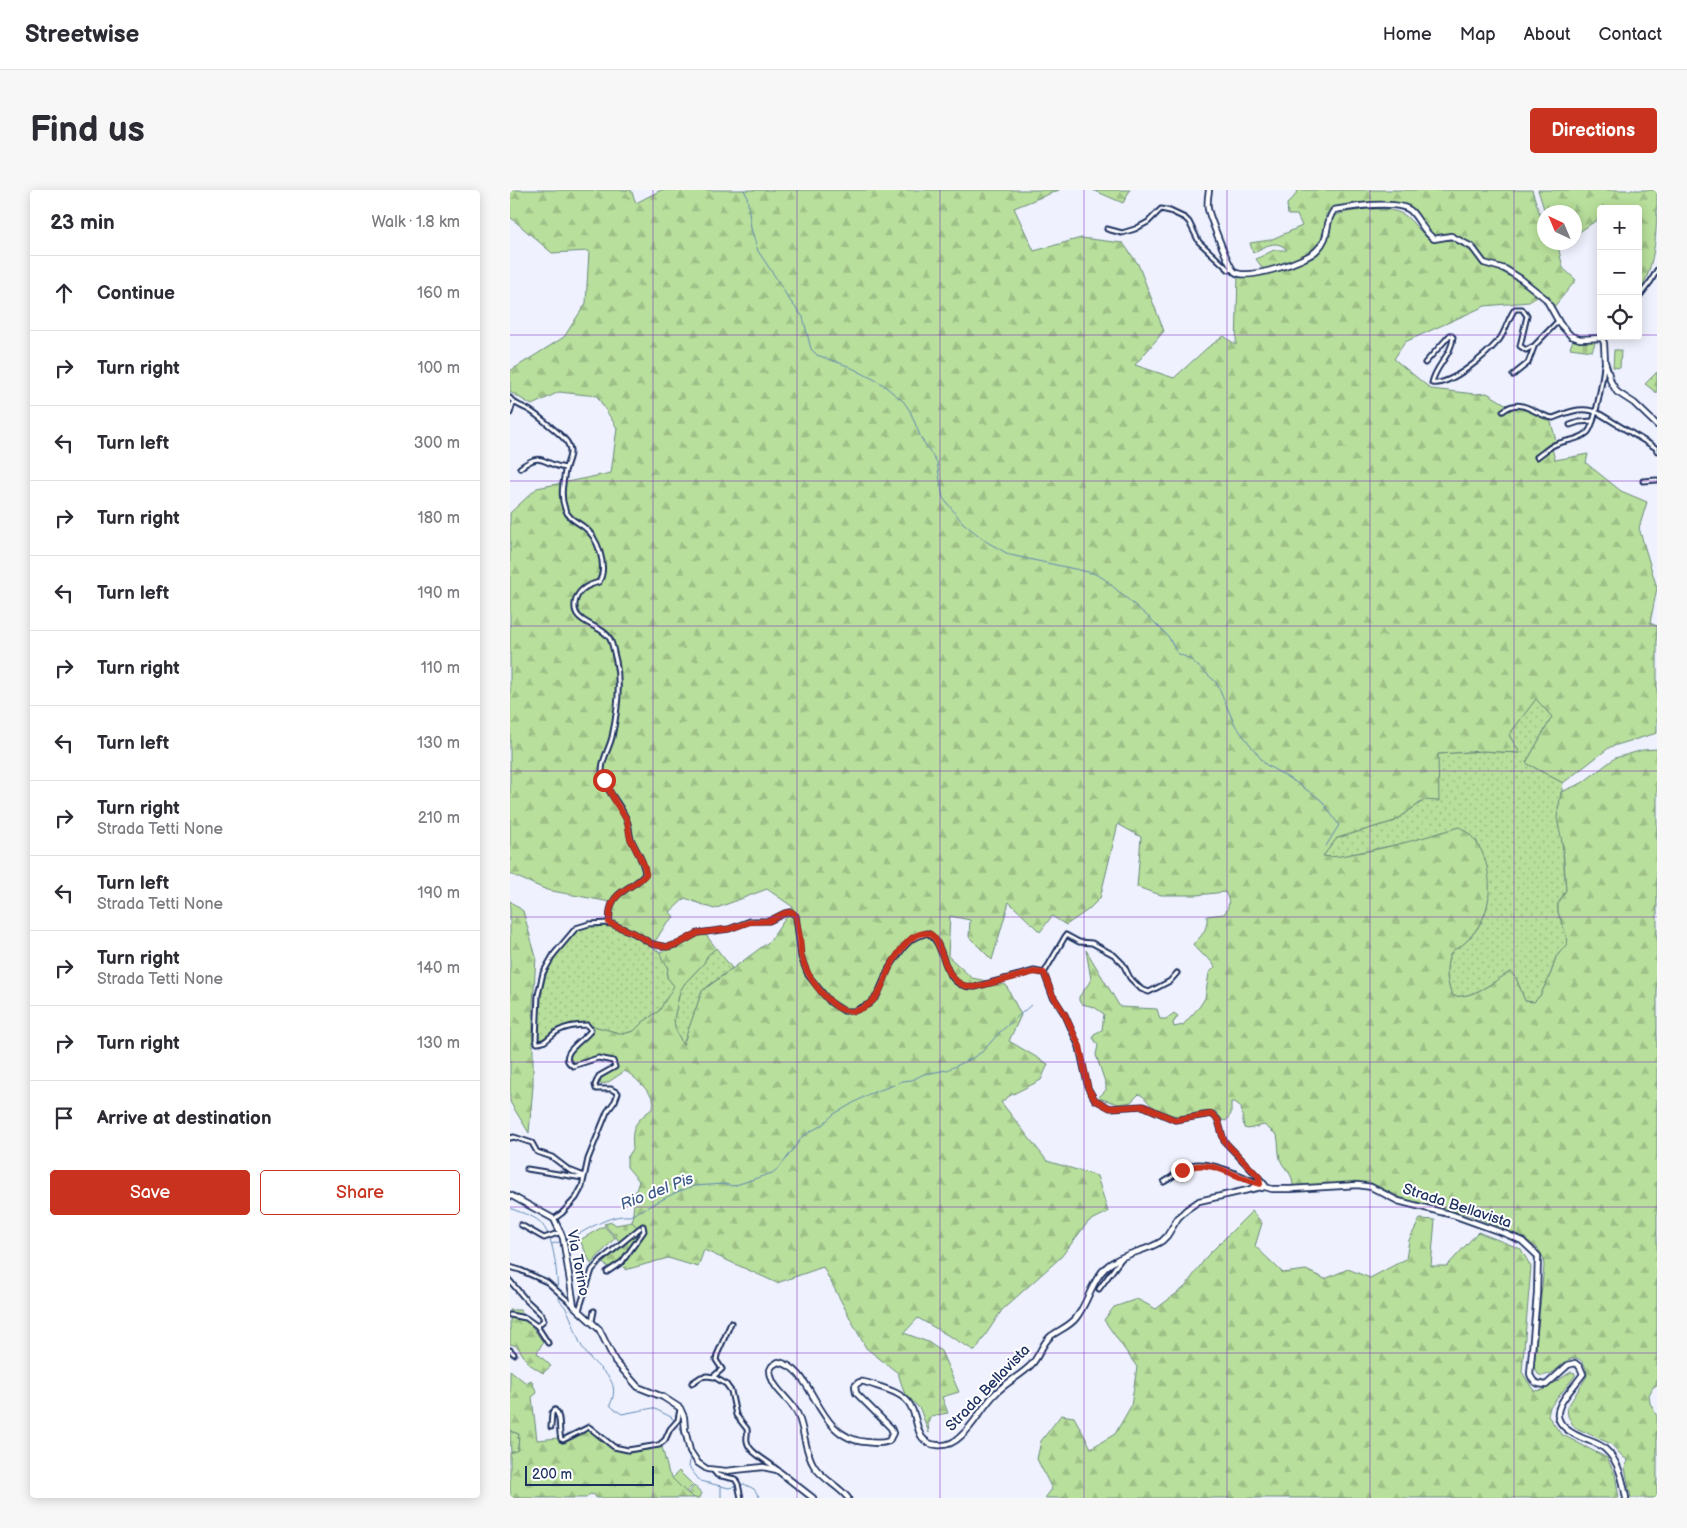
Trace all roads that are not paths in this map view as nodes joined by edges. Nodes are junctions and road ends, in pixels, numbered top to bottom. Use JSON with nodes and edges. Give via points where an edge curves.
{"nodes":[{"id":1,"x":1209,"y":190,"type":"edge"},
{"id":2,"x":1108,"y":229,"type":"dead end"},
{"id":3,"x":1232,"y":269,"type":"junction"},
{"id":4,"x":1657,"y":270,"type":"edge"},
{"id":5,"x":1640,"y":295,"type":"edge"},
{"id":6,"x":1558,"y":321,"type":"junction"},
{"id":7,"x":1597,"y":338,"type":"edge"},
{"id":8,"x":1604,"y":340,"type":"edge"},
{"id":9,"x":1534,"y":346,"type":"junction"},
{"id":10,"x":1605,"y":362,"type":"junction"},
{"id":11,"x":1425,"y":363,"type":"dead end"},
{"id":12,"x":1513,"y":374,"type":"dead end"},
{"id":13,"x":510,"y":398,"type":"edge"},
{"id":14,"x":513,"y":403,"type":"junction"},
{"id":15,"x":1503,"y":410,"type":"dead end"},
{"id":16,"x":1596,"y":412,"type":"junction"},
{"id":17,"x":510,"y":413,"type":"edge"},
{"id":18,"x":1593,"y":421,"type":"junction"},
{"id":19,"x":1570,"y":425,"type":"dead end"},
{"id":20,"x":1657,"y":425,"type":"edge"},
{"id":21,"x":1657,"y":451,"type":"edge"},
{"id":22,"x":1537,"y":456,"type":"dead end"},
{"id":23,"x":520,"y":468,"type":"dead end"},
{"id":24,"x":566,"y":468,"type":"junction"},
{"id":25,"x":1657,"y":480,"type":"edge"},
{"id":26,"x":1643,"y":481,"type":"dead end"},
{"id":27,"x":609,"y":923,"type":"junction"},
{"id":28,"x":1044,"y":973,"type":"junction"},
{"id":29,"x":1177,"y":973,"type":"dead end"},
{"id":30,"x":510,"y":1138,"type":"edge"},
{"id":31,"x":527,"y":1169,"type":"dead end"},
{"id":32,"x":584,"y":1177,"type":"junction"},
{"id":33,"x":1164,"y":1182,"type":"dead end"},
{"id":34,"x":1262,"y":1185,"type":"junction"},
{"id":35,"x":510,"y":1195,"type":"edge"},
{"id":36,"x":554,"y":1219,"type":"junction"},
{"id":37,"x":522,"y":1225,"type":"dead end"},
{"id":38,"x":561,"y":1232,"type":"junction"},
{"id":39,"x":1122,"y":1258,"type":"junction"},
{"id":40,"x":510,"y":1267,"type":"edge"},
{"id":41,"x":606,"y":1272,"type":"dead end"},
{"id":42,"x":510,"y":1281,"type":"edge"},
{"id":43,"x":1099,"y":1289,"type":"dead end"},
{"id":44,"x":574,"y":1306,"type":"junction"},
{"id":45,"x":578,"y":1311,"type":"junction"},
{"id":46,"x":594,"y":1311,"type":"dead end"},
{"id":47,"x":510,"y":1315,"type":"edge"},
{"id":48,"x":592,"y":1322,"type":"junction"},
{"id":49,"x":731,"y":1323,"type":"dead end"},
{"id":50,"x":537,"y":1326,"type":"junction"},
{"id":51,"x":548,"y":1344,"type":"dead end"},
{"id":52,"x":510,"y":1350,"type":"edge"},
{"id":53,"x":514,"y":1354,"type":"dead end"},
{"id":54,"x":714,"y":1377,"type":"junction"},
{"id":55,"x":692,"y":1383,"type":"dead end"},
{"id":56,"x":680,"y":1408,"type":"junction"},
{"id":57,"x":551,"y":1427,"type":"dead end"},
{"id":58,"x":713,"y":1470,"type":"junction"},
{"id":59,"x":777,"y":1470,"type":"junction"},
{"id":60,"x":741,"y":1498,"type":"edge"},
{"id":61,"x":813,"y":1498,"type":"edge"},
{"id":62,"x":848,"y":1498,"type":"edge"},
{"id":63,"x":1626,"y":1498,"type":"edge"}],
"edges":[{"from":1,"to":3,"type":"street","via":[[1208,211]]},
{"from":2,"to":3,"type":"street","via":[[1122,233],[1148,222],[1161,209],[1170,210],[1185,218],[1199,242]]},
{"from":3,"to":6,"type":"street","via":[[1244,274],[1262,272],[1304,259],[1316,252],[1327,238],[1328,217],[1334,210],[1404,206],[1412,211],[1425,232],[1434,239],[1451,236],[1472,247],[1484,263],[1505,270],[1540,292]]},
{"from":4,"to":5,"type":"street"},
{"from":6,"to":7,"type":"street","via":[[1571,336]]},
{"from":6,"to":9,"type":"street"},
{"from":8,"to":10,"type":"street"},
{"from":9,"to":11,"type":"street","via":[[1526,350],[1520,346],[1527,316],[1522,309],[1515,309],[1499,339],[1450,380],[1432,383],[1433,376],[1450,351],[1453,337],[1450,335]]},
{"from":9,"to":12,"type":"street","via":[[1528,362]]},
{"from":10,"to":16,"type":"street"},
{"from":10,"to":20,"type":"street","via":[[1617,392]]},
{"from":13,"to":14,"type":"street"},
{"from":14,"to":17,"type":"street"},
{"from":14,"to":24,"type":"street","via":[[530,411],[568,443],[570,457]]},
{"from":15,"to":16,"type":"street","via":[[1514,404],[1553,418],[1579,409]]},
{"from":16,"to":18,"type":"street"},
{"from":16,"to":21,"type":"street"},
{"from":18,"to":19,"type":"street"},
{"from":18,"to":22,"type":"street","via":[[1588,433],[1554,445]]},
{"from":23,"to":24,"type":"street","via":[[537,458]]},
{"from":24,"to":27,"type":"street","via":[[562,496],[565,510],[593,537],[604,571],[600,582],[581,590],[575,604],[576,611],[579,617],[605,632],[611,640],[617,665],[617,709],[602,767],[604,780],[627,820],[630,838],[646,874],[614,900]]},
{"from":25,"to":26,"type":"street"},
{"from":27,"to":28,"type":"street","via":[[652,944],[667,947],[698,933],[769,921],[792,912],[796,916],[801,957],[808,975],[830,1002],[844,1011],[854,1011],[869,1004],[877,996],[904,947],[918,935],[928,933],[937,942],[953,978],[966,987],[1034,972]]},
{"from":27,"to":32,"type":"street","via":[[576,928],[545,969],[538,994],[537,1043],[560,1030],[587,1025],[588,1034],[571,1049],[568,1061],[573,1066],[598,1058],[615,1066],[599,1076],[595,1085],[596,1089],[611,1088],[618,1093],[607,1112]]},
{"from":28,"to":29,"type":"street","via":[[1066,935],[1079,942],[1092,943],[1114,955],[1130,978],[1149,992],[1170,981]]},
{"from":28,"to":34,"type":"street","via":[[1080,1047],[1088,1088],[1095,1100],[1110,1108],[1143,1106],[1175,1120],[1212,1114],[1218,1120],[1224,1141],[1259,1177]]},
{"from":30,"to":32,"type":"street","via":[[532,1143],[537,1152],[552,1157]]},
{"from":31,"to":32,"type":"street"},
{"from":32,"to":36,"type":"street","via":[[576,1198]]},
{"from":33,"to":34,"type":"street","via":[[1182,1170],[1200,1164]]},
{"from":34,"to":39,"type":"street","name":"Strada Bellavista","via":[[1199,1201],[1178,1218],[1162,1241]]},
{"from":34,"to":63,"type":"street","name":"Strada Bellavista","via":[[1278,1188],[1371,1187],[1398,1201],[1453,1215],[1522,1241],[1538,1256],[1530,1374],[1533,1381],[1546,1385],[1568,1364],[1580,1367],[1583,1374],[1560,1406],[1557,1418],[1569,1431],[1606,1449],[1622,1475]]},
{"from":35,"to":36,"type":"street"},
{"from":36,"to":38,"type":"street","name":"Via Torino"},
{"from":37,"to":38,"type":"street","via":[[544,1238]]},
{"from":38,"to":44,"type":"street","name":"Via Torino"},
{"from":39,"to":43,"type":"street"},
{"from":39,"to":62,"type":"street","name":"Strada Bellavista","via":[[1099,1275],[1076,1317],[1050,1337],[1034,1362],[995,1394],[966,1432],[956,1441],[942,1446],[924,1442],[908,1401],[862,1381],[856,1384],[856,1393],[893,1433],[889,1441],[883,1443],[860,1442],[847,1437],[822,1413],[800,1375],[786,1364],[774,1364],[770,1370],[773,1382],[798,1416],[814,1466]]},
{"from":40,"to":44,"type":"street","via":[[538,1278]]},
{"from":41,"to":45,"type":"street","via":[[622,1262],[644,1231],[642,1227],[592,1270]]},
{"from":42,"to":50,"type":"street","via":[[542,1315],[544,1320]]},
{"from":44,"to":45,"type":"street","name":"Via Torino"},
{"from":45,"to":48,"type":"street","name":"Via Torino"},
{"from":46,"to":48,"type":"street"},
{"from":47,"to":50,"type":"street","via":[[526,1318]]},
{"from":48,"to":56,"type":"street","name":"Via Torino","via":[[615,1361],[638,1387]]},
{"from":49,"to":54,"type":"street","via":[[716,1360],[722,1369]]},
{"from":50,"to":51,"type":"street"},
{"from":52,"to":53,"type":"street"},
{"from":54,"to":55,"type":"street","via":[[701,1377]]},
{"from":54,"to":59,"type":"street","via":[[731,1391],[736,1414],[748,1429],[750,1448]]},
{"from":56,"to":57,"type":"street","via":[[678,1420],[661,1444],[628,1450],[614,1447],[589,1427],[561,1439],[555,1410]]},
{"from":56,"to":58,"type":"street","via":[[694,1458]]},
{"from":58,"to":59,"type":"street","via":[[763,1467]]},
{"from":58,"to":60,"type":"street","via":[[717,1475],[735,1479]]},
{"from":59,"to":61,"type":"street"}]}
